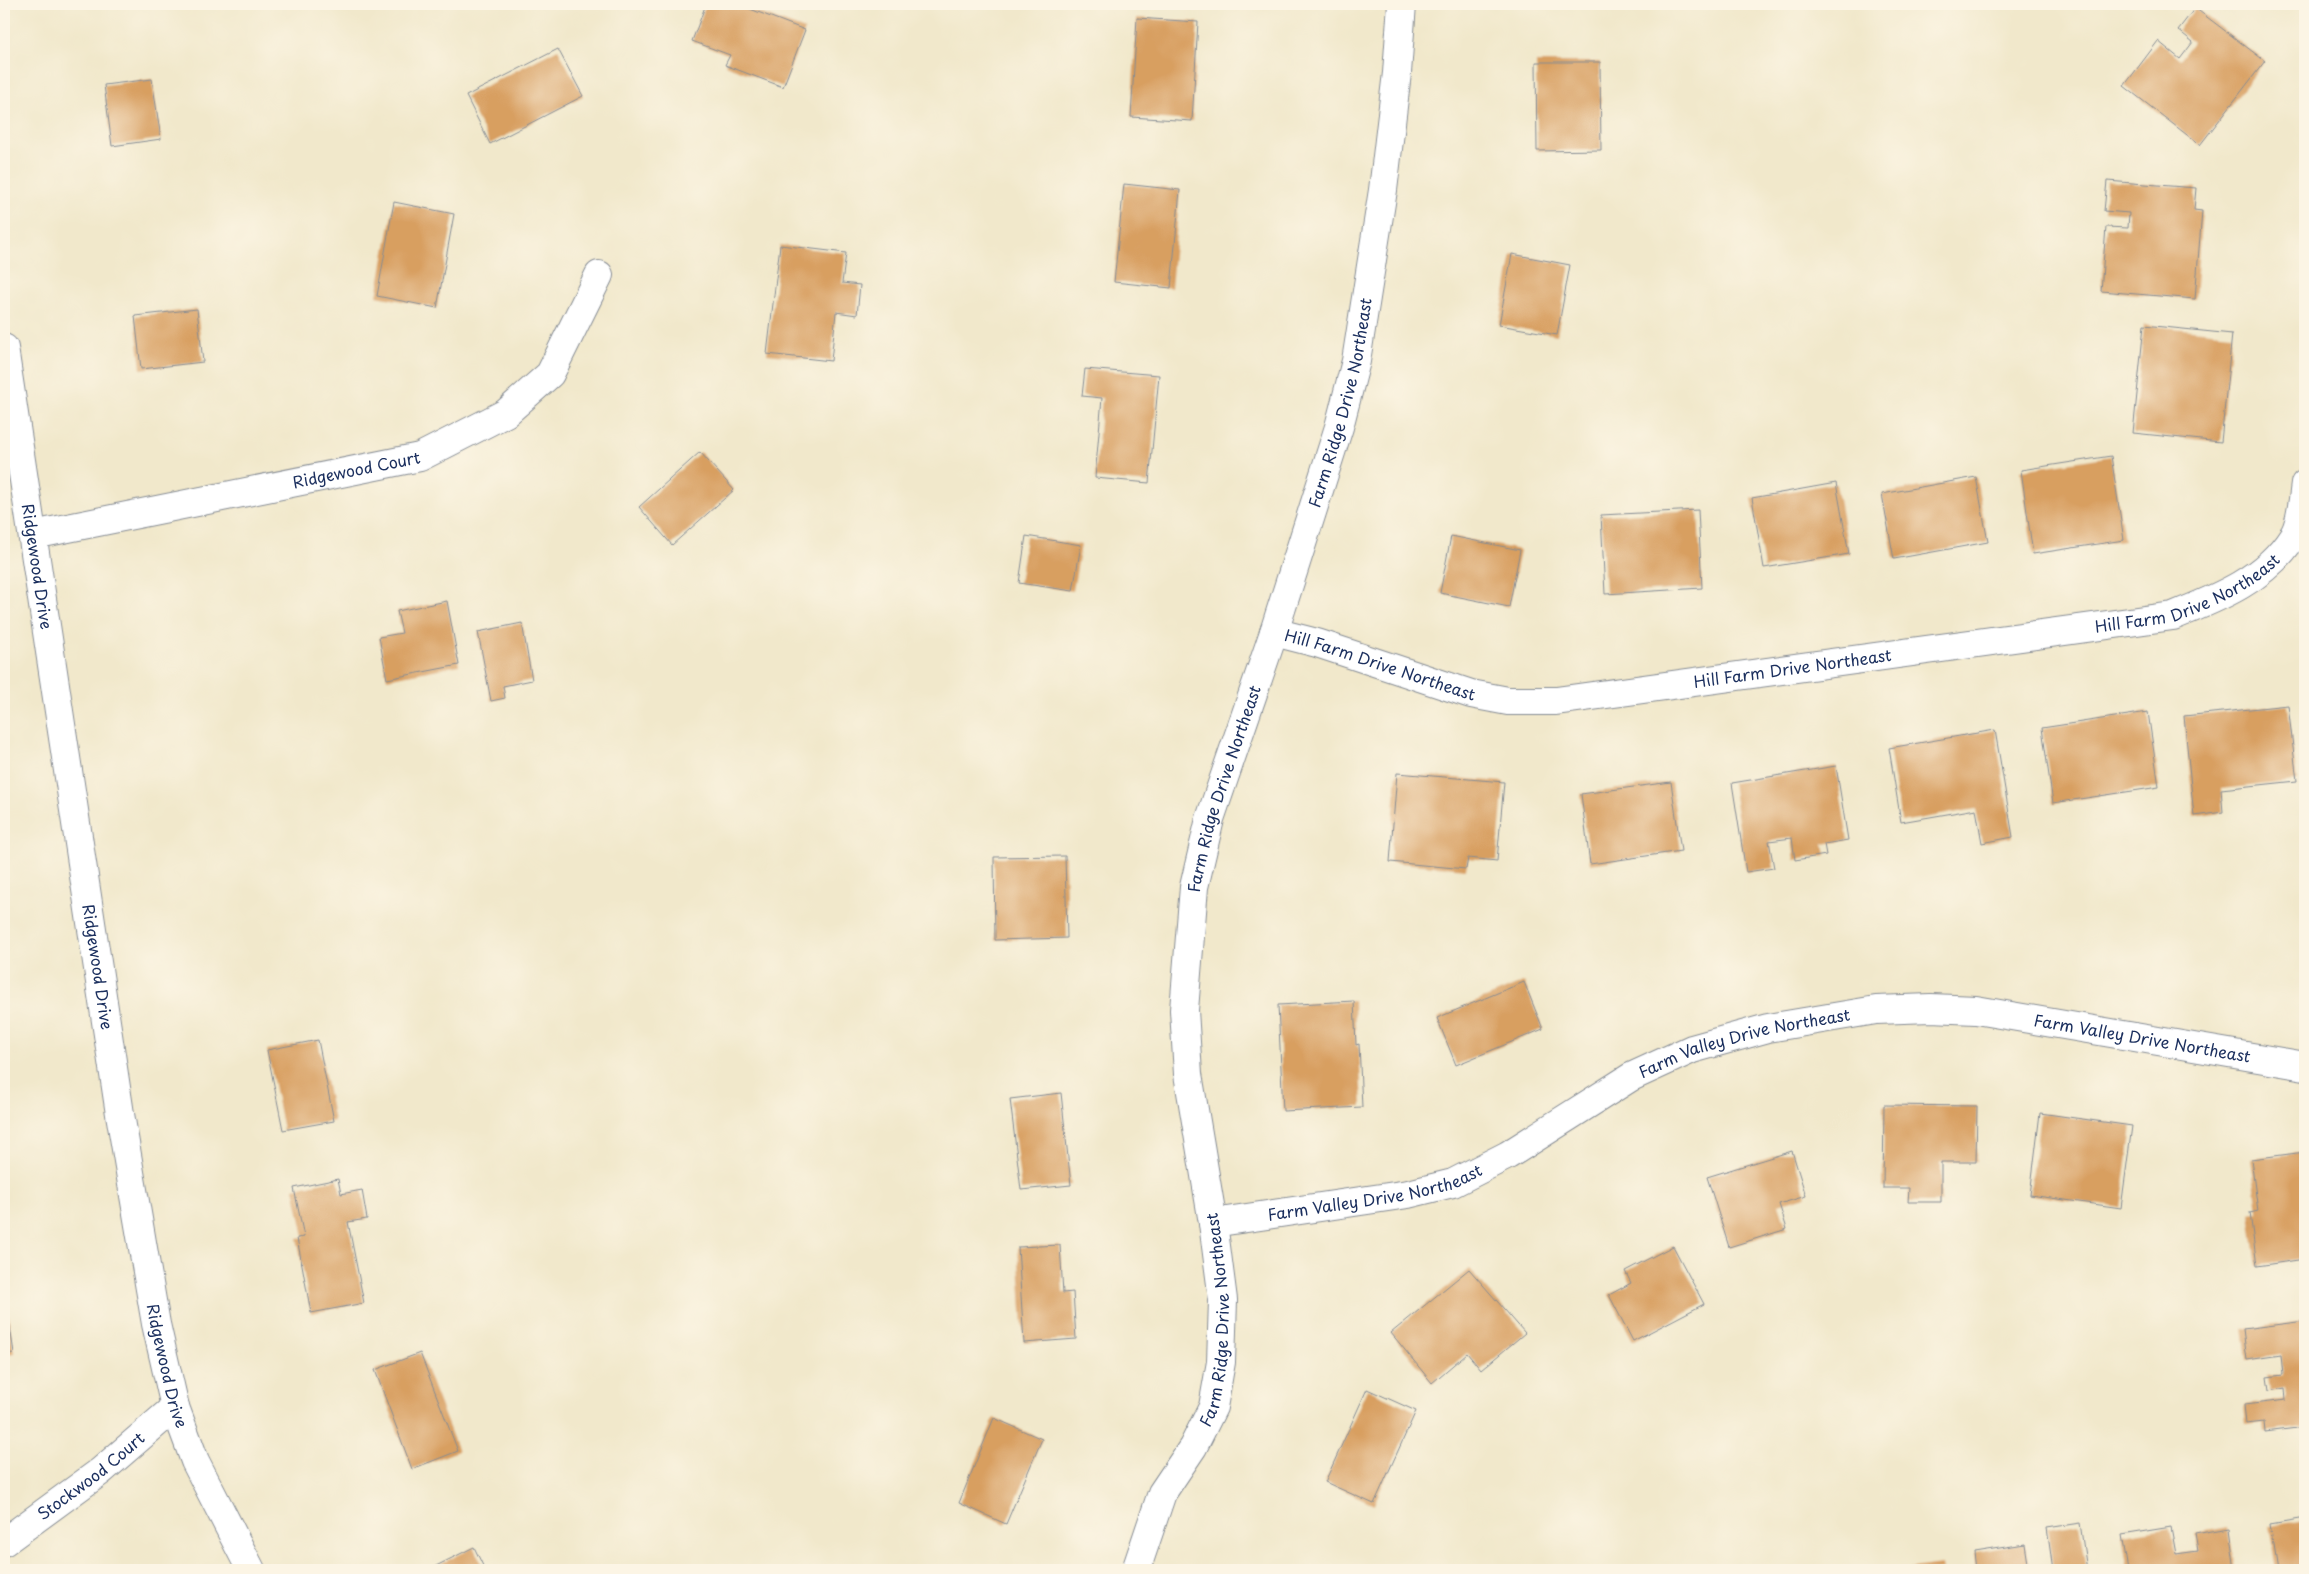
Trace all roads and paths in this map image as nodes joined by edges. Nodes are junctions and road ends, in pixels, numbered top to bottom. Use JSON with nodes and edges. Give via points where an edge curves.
{"nodes":[{"id":1,"x":1402,"y":4,"type":"edge"},
{"id":2,"x":599,"y":276,"type":"dead end"},
{"id":3,"x":4,"y":348,"type":"edge"},
{"id":4,"x":2305,"y":484,"type":"edge"},
{"id":5,"x":32,"y":535,"type":"junction"},
{"id":6,"x":2300,"y":539,"type":"edge"},
{"id":7,"x":1274,"y":632,"type":"junction"},
{"id":8,"x":2305,"y":1066,"type":"edge"},
{"id":9,"x":1213,"y":1223,"type":"junction"},
{"id":10,"x":175,"y":1407,"type":"junction"},
{"id":11,"x":4,"y":1542,"type":"edge"},
{"id":12,"x":251,"y":1570,"type":"edge"},
{"id":13,"x":1136,"y":1570,"type":"edge"}],
"edges":[{"from":1,"to":7,"type":"street","name":"Farm Ridge Drive Northeast","via":[[1383,190],[1356,361],[1339,427]]},
{"from":2,"to":5,"type":"street","name":"Ridgewood Court","via":[[550,374],[506,413],[420,457]]},
{"from":3,"to":5,"type":"street","name":"Ridgewood Drive"},
{"from":4,"to":6,"type":"street","name":"Hill Farm Drive Northeast"},
{"from":5,"to":10,"type":"street","name":"Ridgewood Drive","via":[[120,1114],[156,1324]]},
{"from":6,"to":7,"type":"street","name":"Hill Farm Drive Northeast","via":[[2242,585],[2173,616],[1556,701],[1508,701],[1471,694]]},
{"from":7,"to":9,"type":"street","name":"Farm Ridge Drive Northeast","via":[[1210,819],[1194,887],[1187,951],[1185,1028],[1188,1074]]},
{"from":8,"to":9,"type":"street","name":"Farm Valley Drive Northeast","via":[[1976,1010],[1876,1010],[1768,1028],[1692,1049],[1631,1077],[1508,1155],[1453,1183],[1408,1194]]},
{"from":9,"to":13,"type":"street","name":"Farm Ridge Drive Northeast","via":[[1223,1300],[1221,1362],[1213,1407],[1193,1447],[1162,1493]]},
{"from":10,"to":11,"type":"street","name":"Stockwood Court","via":[[101,1471]]},
{"from":10,"to":12,"type":"street","name":"Ridgewood Drive","via":[[195,1461]]}]}
